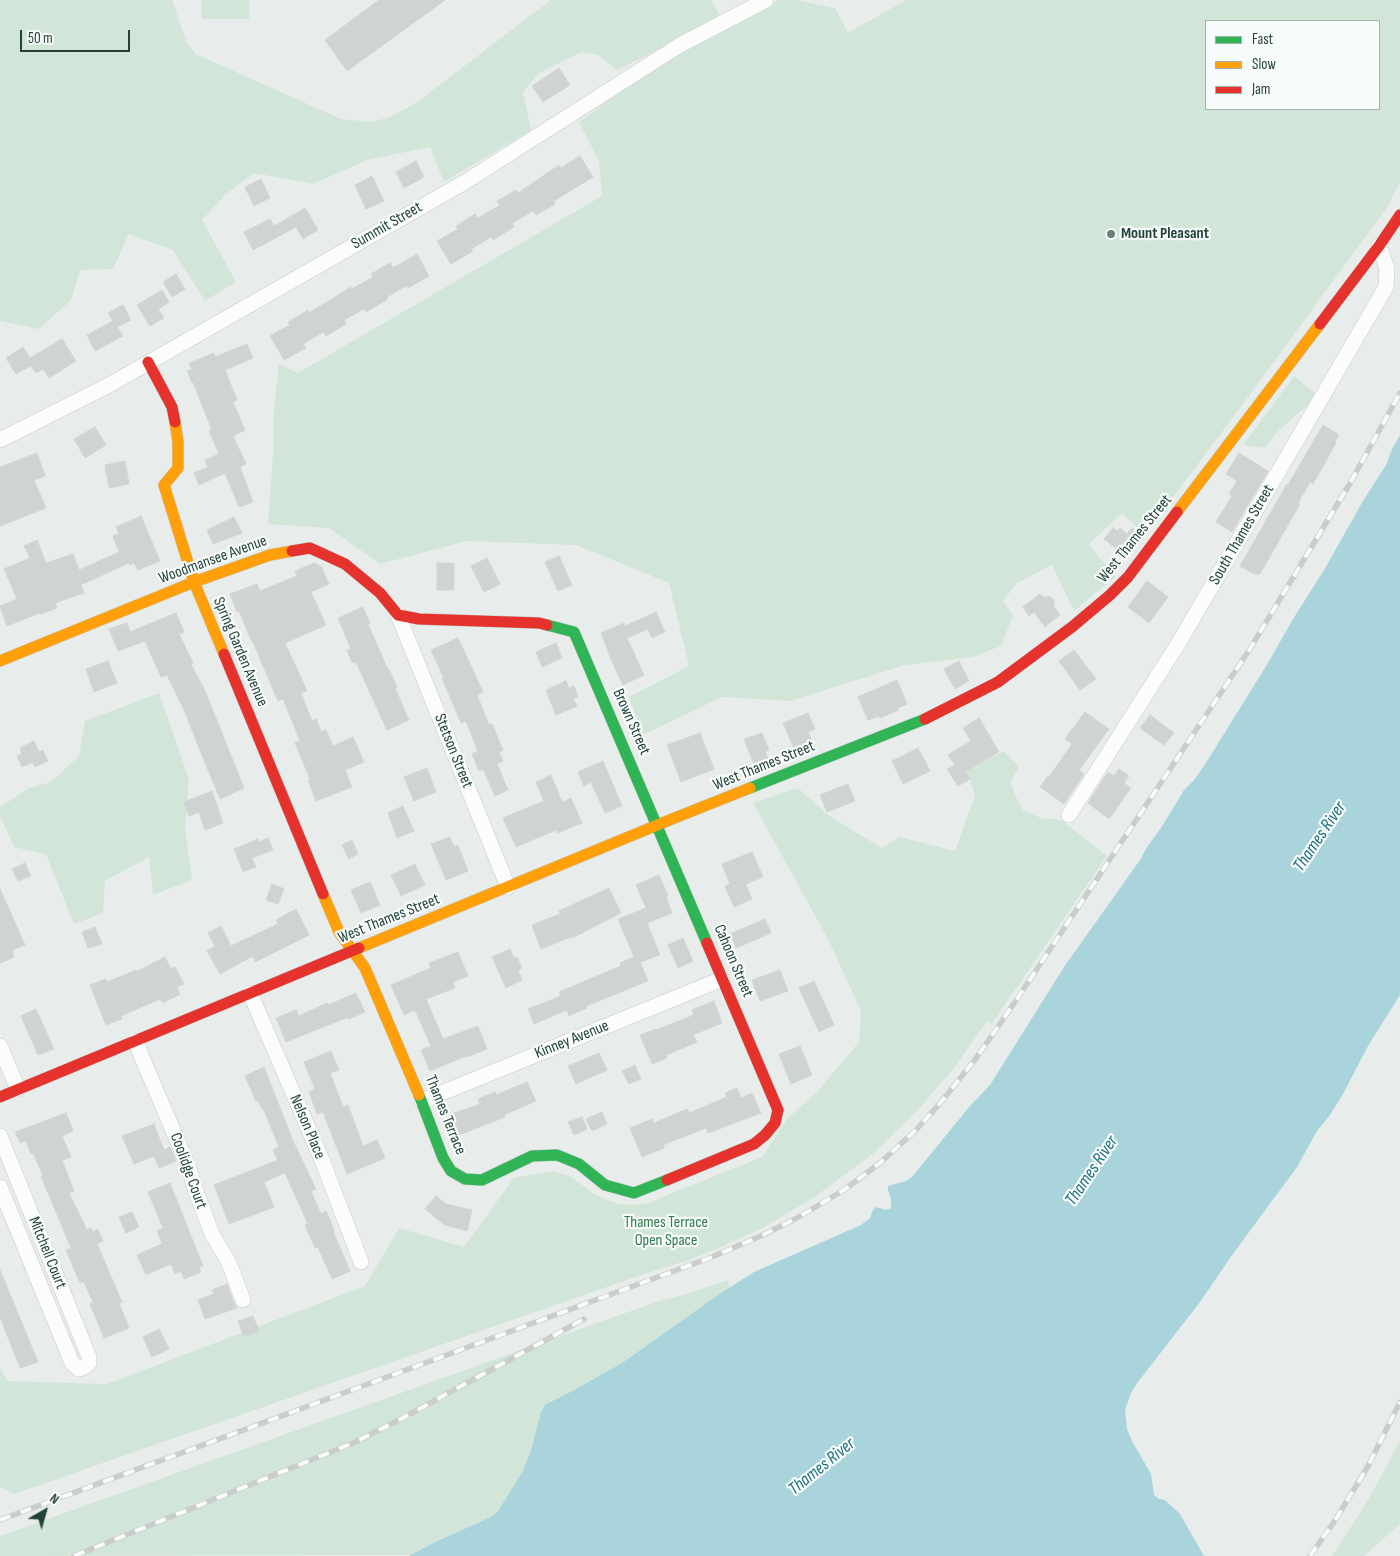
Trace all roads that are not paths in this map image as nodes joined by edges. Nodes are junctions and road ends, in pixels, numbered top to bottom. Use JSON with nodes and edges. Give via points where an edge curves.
{"nodes":[{"id":1,"x":766,"y":0,"type":"edge"},
{"id":2,"x":1400,"y":215,"type":"edge"},
{"id":3,"x":1379,"y":246,"type":"junction"},
{"id":4,"x":148,"y":362,"type":"junction"},
{"id":5,"x":0,"y":440,"type":"edge"},
{"id":6,"x":194,"y":582,"type":"junction"},
{"id":7,"x":398,"y":615,"type":"junction"},
{"id":8,"x":0,"y":662,"type":"edge"},
{"id":9,"x":1069,"y":815,"type":"dead end"},
{"id":10,"x":658,"y":825,"type":"junction"},
{"id":11,"x":508,"y":887,"type":"junction"},
{"id":12,"x":352,"y":951,"type":"junction"},
{"id":13,"x":722,"y":979,"type":"junction"},
{"id":14,"x":250,"y":993,"type":"junction"},
{"id":15,"x":135,"y":1041,"type":"junction"},
{"id":16,"x":0,"y":1046,"type":"edge"},
{"id":17,"x":18,"y":1089,"type":"junction"},
{"id":18,"x":0,"y":1097,"type":"edge"},
{"id":19,"x":422,"y":1101,"type":"junction"},
{"id":20,"x":778,"y":1110,"type":"joint"},
{"id":21,"x":0,"y":1136,"type":"edge"},
{"id":22,"x":0,"y":1187,"type":"edge"},
{"id":23,"x":361,"y":1262,"type":"dead end"},
{"id":24,"x":243,"y":1300,"type":"dead end"}],
"edges":[{"from":1,"to":4,"type":"street","name":"Summit Street","via":[[680,45],[465,182]]},
{"from":2,"to":3,"type":"street","name":"West Thames Street"},
{"from":3,"to":9,"type":"street","name":"South Thames Street","via":[[1387,268],[1386,287],[1178,644]]},
{"from":3,"to":10,"type":"street","name":"West Thames Street","via":[[1134,570],[1072,627],[998,682],[941,712]]},
{"from":4,"to":5,"type":"street","name":"Summit Street"},
{"from":4,"to":6,"type":"street","name":"Spring Garden Avenue","via":[[172,407],[178,442],[178,468],[164,485]]},
{"from":6,"to":7,"type":"street","name":"Woodmansee Avenue","via":[[270,555],[310,548],[345,564],[380,593]]},
{"from":6,"to":8,"type":"street","name":"Woodmansee Avenue"},
{"from":6,"to":12,"type":"street","name":"Spring Garden Avenue","via":[[339,932]]},
{"from":7,"to":10,"type":"street","name":"Brown Street","via":[[419,620],[539,623],[574,632]]},
{"from":7,"to":11,"type":"street","name":"Stetson Street"},
{"from":10,"to":11,"type":"street","name":"West Thames Street"},
{"from":10,"to":13,"type":"street","name":"Cahoon Street"},
{"from":11,"to":12,"type":"street","name":"West Thames Street"},
{"from":12,"to":14,"type":"street","name":"West Thames Street"},
{"from":12,"to":19,"type":"street","name":"Thames Terrace","via":[[365,968]]},
{"from":13,"to":19,"type":"street","name":"Kinney Avenue"},
{"from":13,"to":20,"type":"street","name":"Cahoon Street"},
{"from":14,"to":15,"type":"street","name":"West Thames Street"},
{"from":14,"to":23,"type":"street","name":"Nelson Place","via":[[322,1160]]},
{"from":15,"to":17,"type":"street","name":"West Thames Street"},
{"from":15,"to":24,"type":"street","name":"Coolidge Court","via":[[189,1168],[212,1234],[229,1263]]},
{"from":16,"to":17,"type":"street"},
{"from":17,"to":18,"type":"street","name":"West Thames Street"},
{"from":19,"to":20,"type":"street","name":"Thames Terrace","via":[[443,1158],[451,1171],[465,1179],[482,1180],[532,1156],[556,1155],[578,1164],[605,1185],[634,1192],[754,1144],[775,1123]]},
{"from":21,"to":22,"type":"street","name":"Mitchell Court","via":[[89,1357],[85,1368],[77,1368],[72,1363]]}]}
